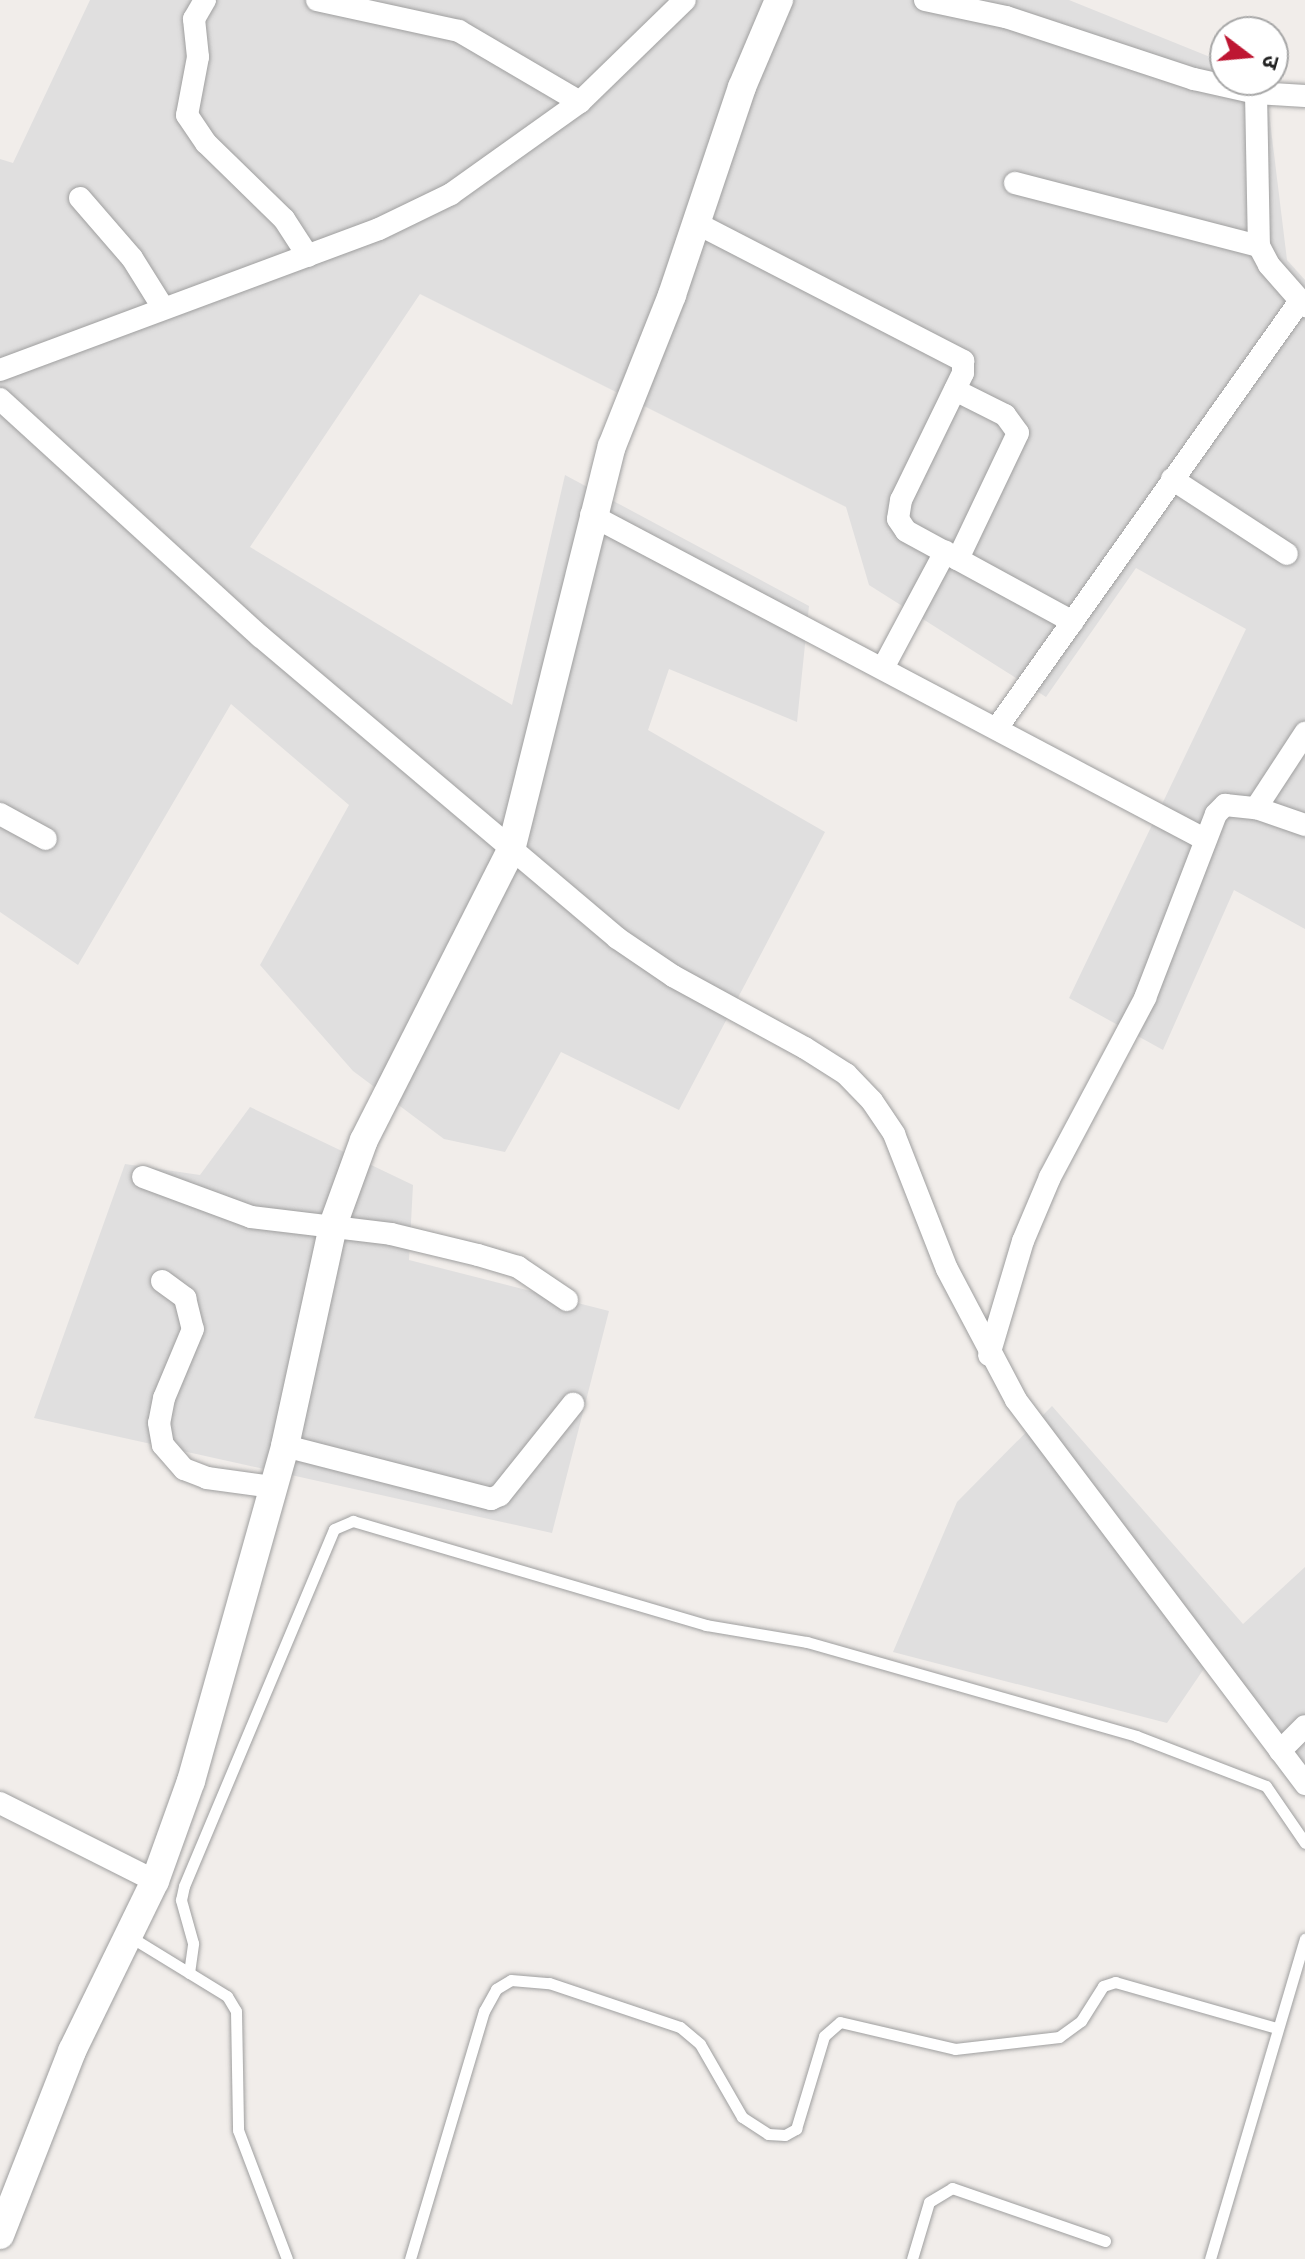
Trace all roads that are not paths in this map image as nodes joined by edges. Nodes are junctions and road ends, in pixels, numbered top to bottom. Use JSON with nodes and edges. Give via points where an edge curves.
{"nodes":[{"id":1,"x":205,"y":0,"type":"edge"},
{"id":2,"x":317,"y":0,"type":"edge"},
{"id":3,"x":685,"y":0,"type":"edge"},
{"id":4,"x":779,"y":0,"type":"edge"},
{"id":5,"x":925,"y":0,"type":"edge"},
{"id":6,"x":1209,"y":82,"type":"edge"},
{"id":7,"x":1256,"y":96,"type":"edge"},
{"id":8,"x":580,"y":102,"type":"junction"},
{"id":9,"x":1015,"y":183,"type":"dead end"},
{"id":10,"x":80,"y":198,"type":"dead end"},
{"id":11,"x":696,"y":223,"type":"junction"},
{"id":12,"x":1259,"y":246,"type":"junction"},
{"id":13,"x":308,"y":256,"type":"junction"},
{"id":14,"x":1302,"y":304,"type":"edge"},
{"id":15,"x":162,"y":306,"type":"junction"},
{"id":16,"x":0,"y":370,"type":"edge"},
{"id":17,"x":955,"y":390,"type":"junction"},
{"id":18,"x":0,"y":399,"type":"edge"},
{"id":19,"x":1172,"y":479,"type":"junction"},
{"id":20,"x":591,"y":515,"type":"junction"},
{"id":21,"x":1287,"y":554,"type":"dead end"},
{"id":22,"x":952,"y":555,"type":"junction"},
{"id":23,"x":1073,"y":622,"type":"junction"},
{"id":24,"x":883,"y":668,"type":"junction"},
{"id":25,"x":997,"y":728,"type":"junction"},
{"id":26,"x":1305,"y":733,"type":"edge"},
{"id":27,"x":1256,"y":808,"type":"junction"},
{"id":28,"x":0,"y":814,"type":"edge"},
{"id":29,"x":1305,"y":825,"type":"edge"},
{"id":30,"x":46,"y":839,"type":"dead end"},
{"id":31,"x":1204,"y":839,"type":"junction"},
{"id":32,"x":511,"y":850,"type":"junction"},
{"id":33,"x":143,"y":1177,"type":"dead end"},
{"id":34,"x":333,"y":1225,"type":"junction"},
{"id":35,"x":162,"y":1281,"type":"dead end"},
{"id":36,"x":567,"y":1300,"type":"dead end"},
{"id":37,"x":989,"y":1355,"type":"junction"},
{"id":38,"x":573,"y":1404,"type":"dead end"},
{"id":39,"x":285,"y":1446,"type":"junction"},
{"id":40,"x":273,"y":1487,"type":"junction"},
{"id":41,"x":1305,"y":1726,"type":"edge"},
{"id":42,"x":1280,"y":1751,"type":"junction"},
{"id":43,"x":1303,"y":1780,"type":"edge"},
{"id":44,"x":0,"y":1803,"type":"edge"},
{"id":45,"x":1305,"y":1843,"type":"edge"},
{"id":46,"x":155,"y":1881,"type":"junction"},
{"id":47,"x":128,"y":1935,"type":"junction"},
{"id":48,"x":1305,"y":1939,"type":"edge"},
{"id":49,"x":189,"y":1973,"type":"junction"},
{"id":50,"x":1276,"y":2028,"type":"junction"},
{"id":51,"x":0,"y":2235,"type":"edge"},
{"id":52,"x":1105,"y":2241,"type":"dead end"},
{"id":53,"x":287,"y":2259,"type":"edge"},
{"id":54,"x":410,"y":2259,"type":"edge"},
{"id":55,"x":912,"y":2259,"type":"edge"},
{"id":56,"x":1210,"y":2259,"type":"edge"}],
"edges":[{"from":1,"to":13,"type":"street","via":[[194,19],[198,57],[187,115],[206,143],[284,219]]},
{"from":2,"to":8,"type":"street","via":[[459,31]]},
{"from":3,"to":8,"type":"street"},
{"from":4,"to":11,"type":"street","via":[[742,87]]},
{"from":5,"to":6,"type":"street","via":[[1006,17]]},
{"from":7,"to":12,"type":"street"},
{"from":8,"to":13,"type":"street","via":[[451,194]]},
{"from":9,"to":12,"type":"street"},
{"from":10,"to":15,"type":"street","via":[[132,258]]},
{"from":11,"to":17,"type":"street","via":[[955,355],[963,361]]},
{"from":11,"to":20,"type":"street"},
{"from":12,"to":14,"type":"street"},
{"from":13,"to":15,"type":"street"},
{"from":14,"to":19,"type":"street"},
{"from":15,"to":16,"type":"street"},
{"from":17,"to":22,"type":"street","via":[[901,500],[898,519],[906,531]]},
{"from":17,"to":22,"type":"street","via":[[1005,415],[1018,433]]},
{"from":18,"to":32,"type":"street","via":[[261,637]]},
{"from":19,"to":21,"type":"street"},
{"from":19,"to":23,"type":"street"},
{"from":20,"to":24,"type":"street"},
{"from":20,"to":32,"type":"street"},
{"from":22,"to":23,"type":"street"},
{"from":22,"to":24,"type":"street"},
{"from":23,"to":25,"type":"street"},
{"from":24,"to":25,"type":"street"},
{"from":25,"to":31,"type":"street"},
{"from":26,"to":27,"type":"street"},
{"from":27,"to":29,"type":"street"},
{"from":27,"to":31,"type":"street","via":[[1225,805]]},
{"from":28,"to":30,"type":"street"},
{"from":31,"to":37,"type":"street","via":[[1145,998],[1028,1228]]},
{"from":32,"to":34,"type":"street","via":[[364,1140]]},
{"from":32,"to":37,"type":"street","via":[[617,938],[673,976],[846,1074],[872,1101],[894,1134],[947,1269]]},
{"from":33,"to":34,"type":"street","via":[[251,1217]]},
{"from":34,"to":36,"type":"street","via":[[491,1259],[544,1282]]},
{"from":34,"to":39,"type":"street"},
{"from":35,"to":40,"type":"street","via":[[185,1298],[193,1321],[164,1398],[159,1423],[163,1445],[184,1469],[207,1478]]},
{"from":37,"to":42,"type":"street","via":[[1053,1452]]},
{"from":38,"to":39,"type":"street","via":[[500,1495],[491,1499]]},
{"from":39,"to":40,"type":"street"},
{"from":40,"to":46,"type":"street","via":[[191,1781]]},
{"from":41,"to":42,"type":"street"},
{"from":42,"to":43,"type":"street"},
{"from":44,"to":46,"type":"street"},
{"from":45,"to":49,"type":"lane","via":[[1266,1786],[1136,1736],[807,1642],[706,1625],[353,1521],[334,1529],[184,1886],[181,1900],[193,1943]]},
{"from":46,"to":47,"type":"street"},
{"from":47,"to":49,"type":"lane"},
{"from":47,"to":51,"type":"street","via":[[72,2051]]},
{"from":48,"to":50,"type":"lane"},
{"from":49,"to":53,"type":"lane","via":[[227,1996],[236,2011],[238,2130]]},
{"from":50,"to":54,"type":"lane","via":[[1115,1982],[1103,1986],[1071,2031],[1045,2039],[955,2049],[840,2022],[824,2036],[804,2116],[796,2129],[776,2135],[754,2128],[742,2117],[700,2044],[680,2027],[549,1983],[511,1980],[496,1989],[484,2011]]},
{"from":50,"to":56,"type":"lane"},
{"from":52,"to":55,"type":"lane","via":[[952,2188],[929,2202]]}]}
